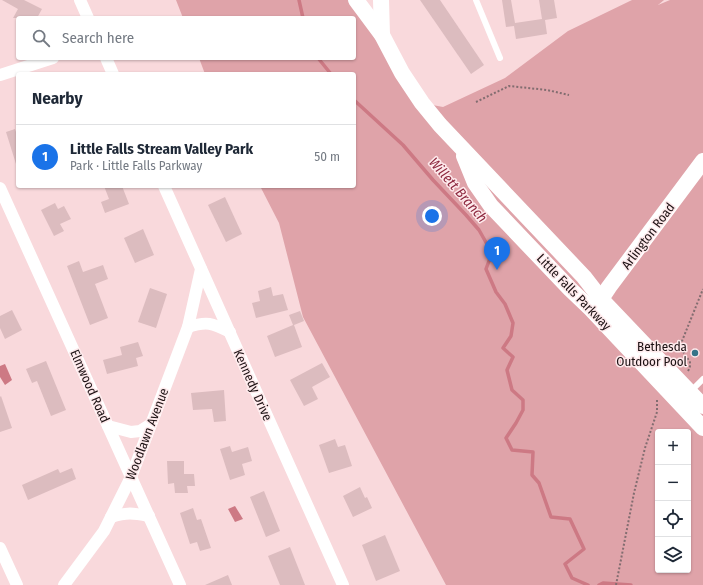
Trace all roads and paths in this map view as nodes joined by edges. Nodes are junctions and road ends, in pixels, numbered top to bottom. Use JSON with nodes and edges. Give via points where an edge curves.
{"nodes":[{"id":1,"x":80,"y":0,"type":"edge"},
{"id":2,"x":356,"y":0,"type":"edge"},
{"id":3,"x":381,"y":0,"type":"edge"},
{"id":4,"x":476,"y":0,"type":"edge"},
{"id":5,"x":86,"y":16,"type":"edge"},
{"id":6,"x":382,"y":35,"type":"junction"},
{"id":7,"x":500,"y":58,"type":"dead end"},
{"id":8,"x":47,"y":60,"type":"edge"},
{"id":9,"x":107,"y":60,"type":"edge"},
{"id":10,"x":112,"y":72,"type":"edge"},
{"id":11,"x":0,"y":75,"type":"edge"},
{"id":12,"x":569,"y":95,"type":"dead end"},
{"id":13,"x":476,"y":102,"type":"dead end"},
{"id":14,"x":703,"y":162,"type":"edge"},
{"id":15,"x":0,"y":188,"type":"edge"},
{"id":16,"x":165,"y":188,"type":"edge"},
{"id":17,"x":201,"y":269,"type":"junction"},
{"id":18,"x":703,"y":289,"type":"edge"},
{"id":19,"x":596,"y":304,"type":"junction"},
{"id":20,"x":188,"y":327,"type":"junction"},
{"id":21,"x":230,"y":332,"type":"junction"},
{"id":22,"x":688,"y":371,"type":"dead end"},
{"id":23,"x":703,"y":379,"type":"edge"},
{"id":24,"x":690,"y":392,"type":"junction"},
{"id":25,"x":658,"y":396,"type":"dead end"},
{"id":26,"x":703,"y":406,"type":"edge"},
{"id":27,"x":151,"y":424,"type":"junction"},
{"id":28,"x":108,"y":426,"type":"junction"},
{"id":29,"x":703,"y":428,"type":"edge"},
{"id":30,"x":131,"y":477,"type":"junction"},
{"id":31,"x":149,"y":516,"type":"junction"},
{"id":32,"x":111,"y":517,"type":"junction"},
{"id":33,"x":0,"y":548,"type":"edge"},
{"id":34,"x":17,"y":585,"type":"edge"},
{"id":35,"x":64,"y":585,"type":"edge"},
{"id":36,"x":180,"y":585,"type":"edge"},
{"id":37,"x":343,"y":585,"type":"edge"},
{"id":38,"x":616,"y":585,"type":"edge"}],
"edges":[{"from":1,"to":5,"type":"street"},
{"from":2,"to":6,"type":"main road","name":"Little Falls Parkway"},
{"from":3,"to":6,"type":"main road"},
{"from":4,"to":7,"type":"lane"},
{"from":6,"to":19,"type":"main road","name":"Little Falls Parkway","via":[[402,73],[422,103],[459,146],[475,183],[491,206],[570,289]]},
{"from":8,"to":11,"type":"street"},
{"from":9,"to":10,"type":"street"},
{"from":12,"to":13,"type":"path","via":[[509,86]]},
{"from":14,"to":19,"type":"main road","name":"Arlington Road"},
{"from":15,"to":28,"type":"street","name":"Elmwood Road"},
{"from":16,"to":17,"type":"street","name":"Kennedy Drive"},
{"from":17,"to":20,"type":"street","name":"Woodlawn Avenue"},
{"from":17,"to":21,"type":"street","name":"Kennedy Drive"},
{"from":18,"to":22,"type":"path","via":[[682,341],[684,354],[691,362]]},
{"from":19,"to":24,"type":"main road","name":"Little Falls Parkway"},
{"from":19,"to":29,"type":"main road","name":"Little Falls Parkway"},
{"from":20,"to":21,"type":"street","via":[[201,323],[210,324]]},
{"from":20,"to":27,"type":"street","name":"Woodlawn Avenue"},
{"from":21,"to":37,"type":"street","name":"Kennedy Drive"},
{"from":23,"to":24,"type":"lane"},
{"from":24,"to":26,"type":"main road","name":"Little Falls Parkway"},
{"from":25,"to":38,"type":"path","via":[[657,412],[634,493]]},
{"from":27,"to":28,"type":"street","via":[[140,431],[131,432]]},
{"from":27,"to":30,"type":"street","name":"Woodlawn Avenue"},
{"from":28,"to":30,"type":"street","name":"Elmwood Road"},
{"from":30,"to":31,"type":"street","name":"Elmwood Road"},
{"from":30,"to":32,"type":"street","name":"Woodlawn Avenue"},
{"from":31,"to":32,"type":"street","via":[[124,513]]},
{"from":31,"to":36,"type":"street","name":"Elmwood Road"},
{"from":32,"to":35,"type":"street","name":"Woodlawn Avenue","via":[[104,531]]},
{"from":33,"to":34,"type":"street"}]}
